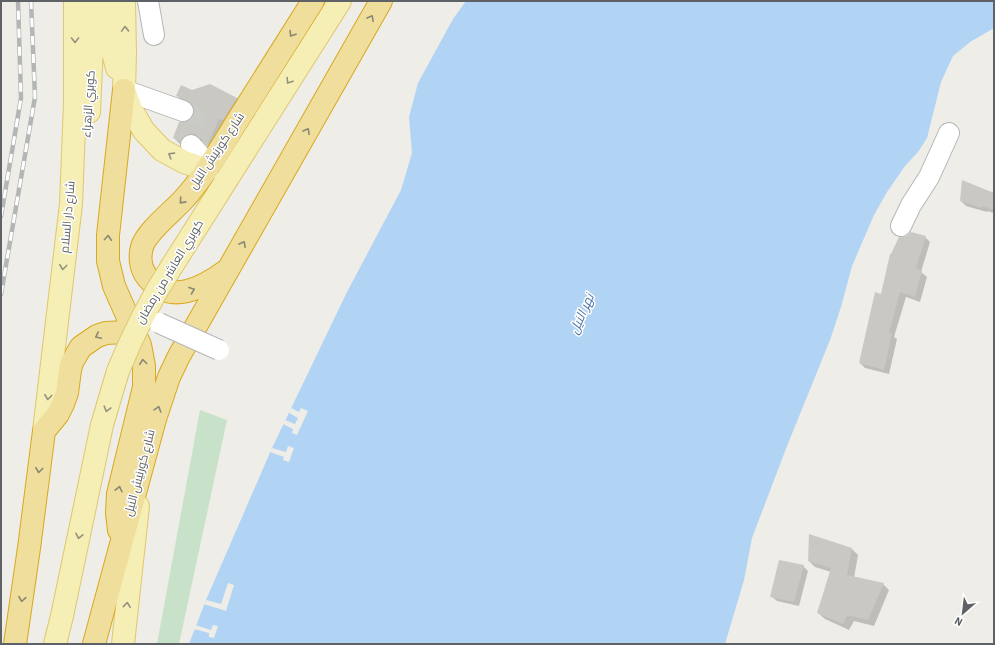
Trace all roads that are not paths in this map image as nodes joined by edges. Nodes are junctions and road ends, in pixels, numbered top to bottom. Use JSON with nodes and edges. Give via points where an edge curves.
{"nodes":[{"id":1,"x":75,"y":1,"type":"edge"},
{"id":2,"x":91,"y":1,"type":"edge"},
{"id":3,"x":106,"y":1,"type":"edge"},
{"id":4,"x":124,"y":1,"type":"edge"},
{"id":5,"x":148,"y":1,"type":"edge"},
{"id":6,"x":313,"y":1,"type":"edge"},
{"id":7,"x":340,"y":1,"type":"edge"},
{"id":8,"x":381,"y":1,"type":"edge"},
{"id":9,"x":154,"y":35,"type":"dead end"},
{"id":10,"x":124,"y":90,"type":"junction"},
{"id":11,"x":184,"y":111,"type":"tunnel mouth"},
{"id":12,"x":948,"y":133,"type":"dead end"},
{"id":13,"x":191,"y":145,"type":"tunnel mouth"},
{"id":14,"x":208,"y":168,"type":"junction"},
{"id":15,"x":71,"y":204,"type":"junction"},
{"id":16,"x":901,"y":226,"type":"dead end"},
{"id":17,"x":230,"y":268,"type":"junction"},
{"id":18,"x":159,"y":323,"type":"dead end"},
{"id":19,"x":136,"y":335,"type":"junction"},
{"id":20,"x":219,"y":350,"type":"dead end"},
{"id":21,"x":44,"y":431,"type":"junction"},
{"id":22,"x":142,"y":468,"type":"junction"},
{"id":23,"x":122,"y":541,"type":"junction"},
{"id":24,"x":15,"y":644,"type":"edge"},
{"id":25,"x":55,"y":644,"type":"edge"},
{"id":26,"x":94,"y":644,"type":"edge"},
{"id":27,"x":123,"y":644,"type":"edge"}],
"edges":[{"from":1,"to":15,"type":"main road","name":"شارع دار السلام","one_way":true},
{"from":2,"to":15,"type":"main road","name":"كوبري الزهراء","via":[[88,134]]},
{"from":3,"to":10,"type":"main road","via":[[112,53]]},
{"from":10,"to":4,"type":"main road","one_way":true},
{"from":5,"to":9,"type":"street"},
{"from":6,"to":14,"type":"highway","name":"شارع كورنيش النيل","one_way":true},
{"from":7,"to":25,"type":"main road","name":"كوبري العاشر من رمضان","one_way":true,"bridge":true,"via":[[155,293],[128,345],[102,425]]},
{"from":17,"to":8,"type":"highway","name":"شارع كورنيش النيل","one_way":true},
{"from":10,"to":11,"type":"street"},
{"from":14,"to":10,"type":"main road","one_way":true,"via":[[189,165],[172,157],[152,141],[137,120]]},
{"from":19,"to":10,"type":"highway","one_way":true,"via":[[110,274],[107,248]]},
{"from":12,"to":16,"type":"street","via":[[929,177]]},
{"from":13,"to":14,"type":"street"},
{"from":14,"to":17,"type":"highway","name":"شارع كورنيش النيل","one_way":true,"via":[[184,199],[149,233],[142,246],[141,261],[151,282],[171,293],[194,289]]},
{"from":15,"to":21,"type":"main road","name":"شارع دار السلام","one_way":true},
{"from":22,"to":17,"type":"highway","name":"شارع كورنيش النيل","one_way":true,"via":[[169,377]]},
{"from":18,"to":20,"type":"street","bridge":true},
{"from":19,"to":21,"type":"highway","one_way":true,"via":[[106,333],[81,347],[72,362],[63,404]]},
{"from":23,"to":19,"type":"highway","one_way":true,"via":[[118,522],[118,494],[144,387],[144,366]]},
{"from":21,"to":24,"type":"highway","one_way":true},
{"from":22,"to":23,"type":"highway","name":"شارع كورنيش النيل"},
{"from":27,"to":22,"type":"main road","one_way":true},
{"from":23,"to":26,"type":"highway","name":"شارع كورنيش النيل"}]}
